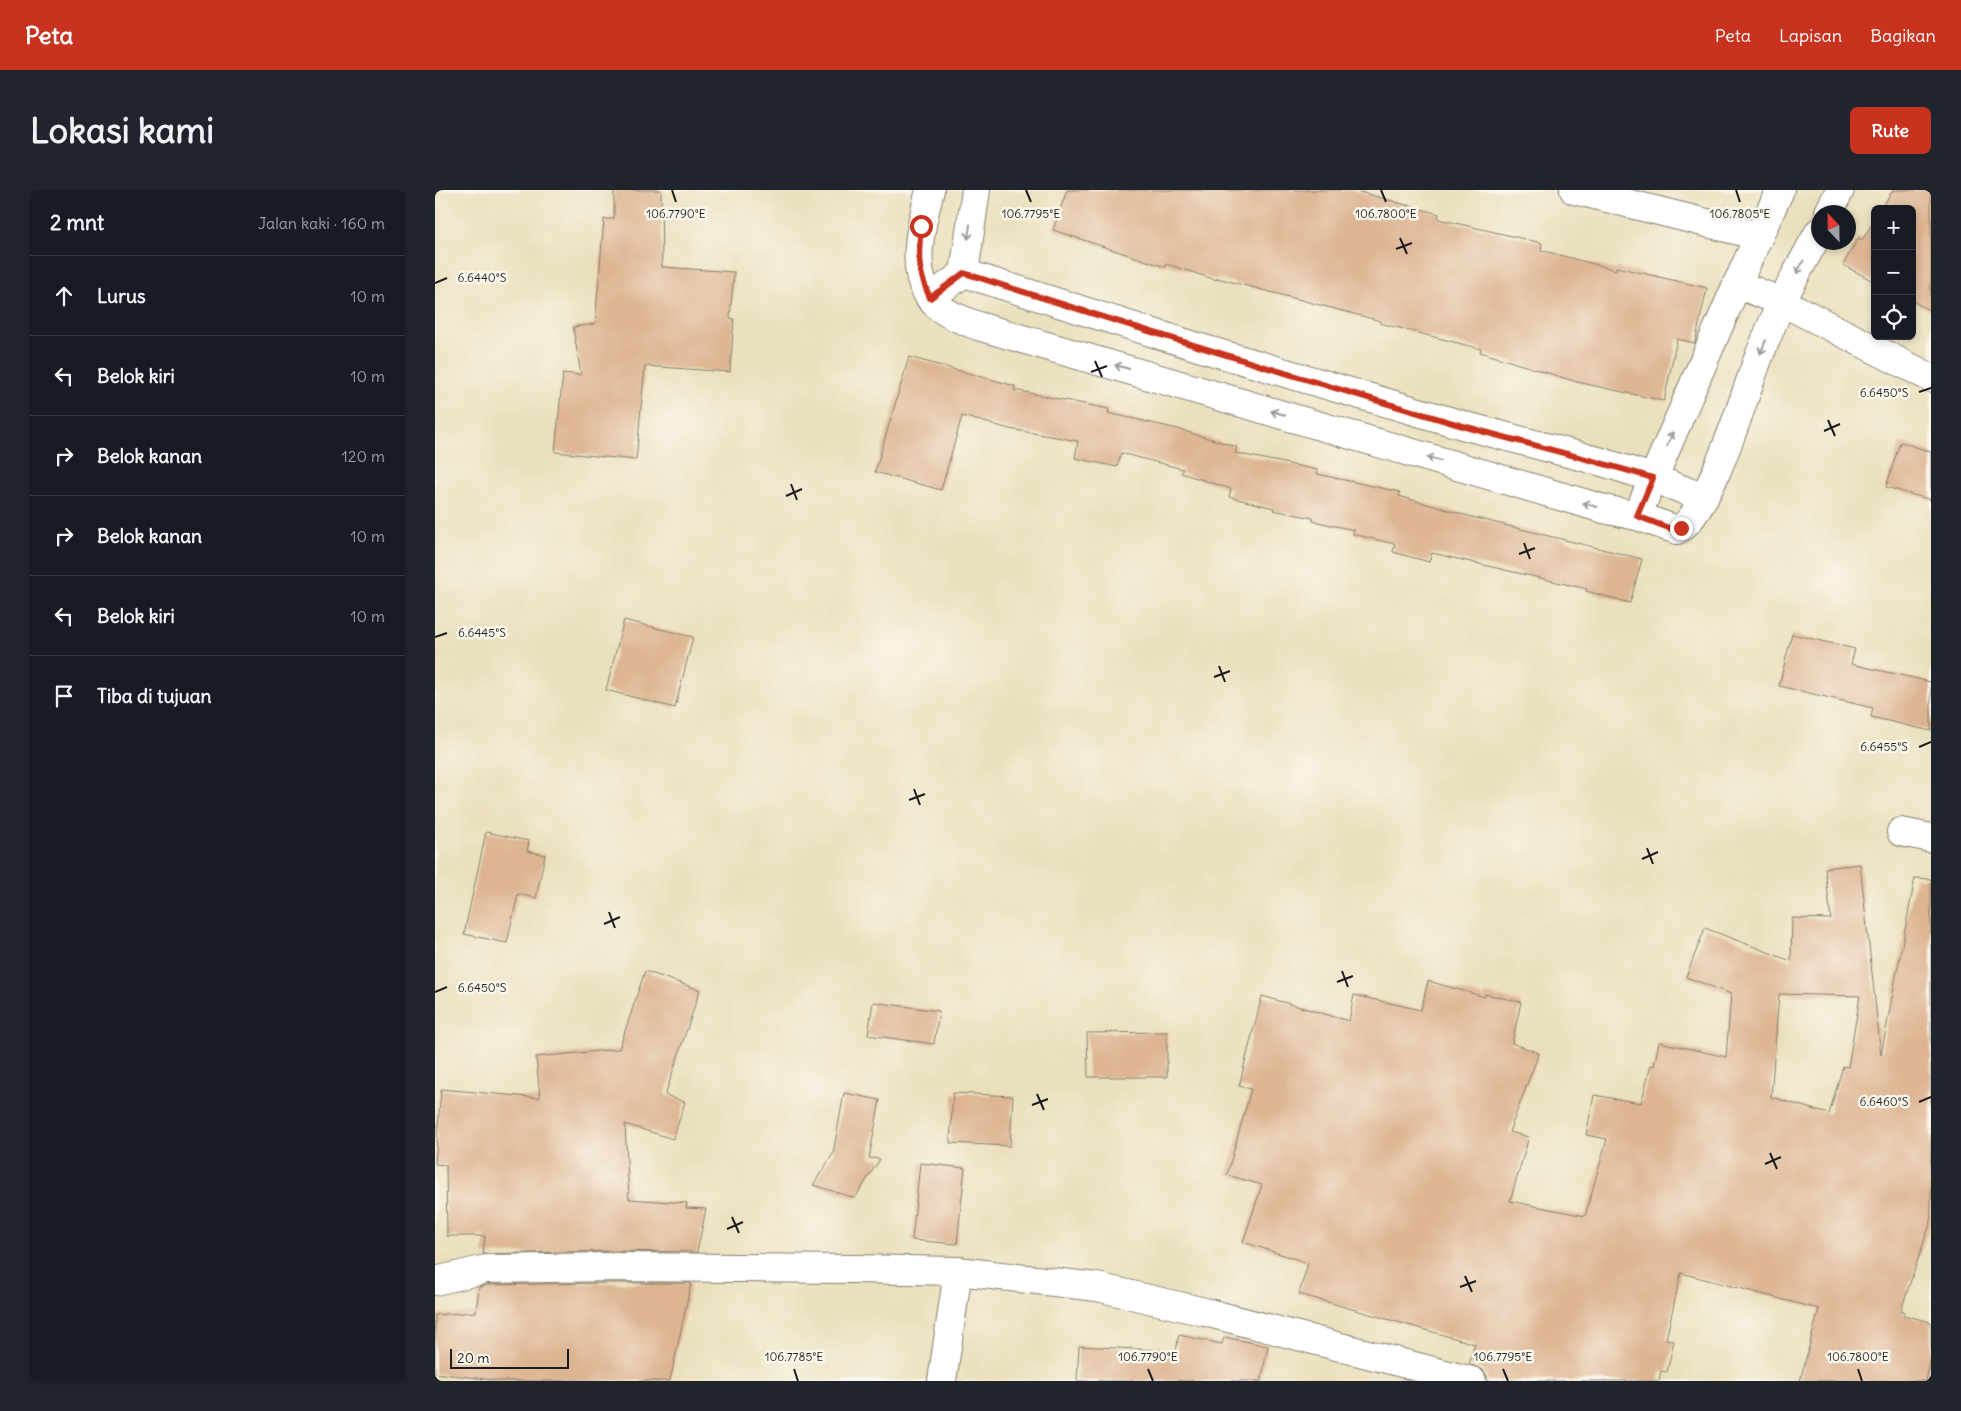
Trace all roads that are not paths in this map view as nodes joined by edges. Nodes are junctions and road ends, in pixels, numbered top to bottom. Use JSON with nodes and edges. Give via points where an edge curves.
{"nodes":[{"id":1,"x":930,"y":190,"type":"edge"},
{"id":2,"x":976,"y":190,"type":"edge"},
{"id":3,"x":1574,"y":190,"type":"edge"},
{"id":4,"x":1780,"y":190,"type":"edge"},
{"id":5,"x":1841,"y":190,"type":"edge"},
{"id":6,"x":1833,"y":205,"type":"edge"},
{"id":7,"x":1759,"y":236,"type":"junction"},
{"id":8,"x":1811,"y":247,"type":"edge"},
{"id":9,"x":964,"y":273,"type":"junction"},
{"id":10,"x":1737,"y":284,"type":"junction"},
{"id":11,"x":930,"y":298,"type":"junction"},
{"id":12,"x":1782,"y":302,"type":"junction"},
{"id":13,"x":1931,"y":378,"type":"edge"},
{"id":14,"x":1653,"y":478,"type":"junction"},
{"id":15,"x":1704,"y":498,"type":"junction"},
{"id":16,"x":1637,"y":516,"type":"junction"},
{"id":17,"x":1901,"y":832,"type":"dead end"},
{"id":18,"x":1931,"y":838,"type":"edge"},
{"id":19,"x":958,"y":1272,"type":"junction"},
{"id":20,"x":435,"y":1281,"type":"edge"},
{"id":21,"x":942,"y":1381,"type":"edge"},
{"id":22,"x":1472,"y":1381,"type":"edge"}],
"edges":[{"from":1,"to":11,"type":"street","via":[[921,226],[918,258],[921,278]]},
{"from":2,"to":9,"type":"street","one_way":true},
{"from":3,"to":7,"type":"street"},
{"from":4,"to":7,"type":"street"},
{"from":5,"to":6,"type":"street"},
{"from":7,"to":10,"type":"street"},
{"from":8,"to":12,"type":"street","one_way":true},
{"from":9,"to":11,"type":"street"},
{"from":9,"to":14,"type":"street","via":[[1201,348]]},
{"from":10,"to":12,"type":"street"},
{"from":14,"to":10,"type":"street","one_way":true},
{"from":16,"to":11,"type":"street","one_way":true,"via":[[978,326],[945,311]]},
{"from":12,"to":13,"type":"street"},
{"from":12,"to":15,"type":"street","one_way":true},
{"from":14,"to":15,"type":"street"},
{"from":14,"to":16,"type":"street"},
{"from":15,"to":16,"type":"street","via":[[1687,523],[1677,530]]},
{"from":17,"to":18,"type":"street"},
{"from":19,"to":20,"type":"street","via":[[855,1268],[486,1269]]},
{"from":19,"to":21,"type":"street"},
{"from":19,"to":22,"type":"street","via":[[1097,1287]]}]}
